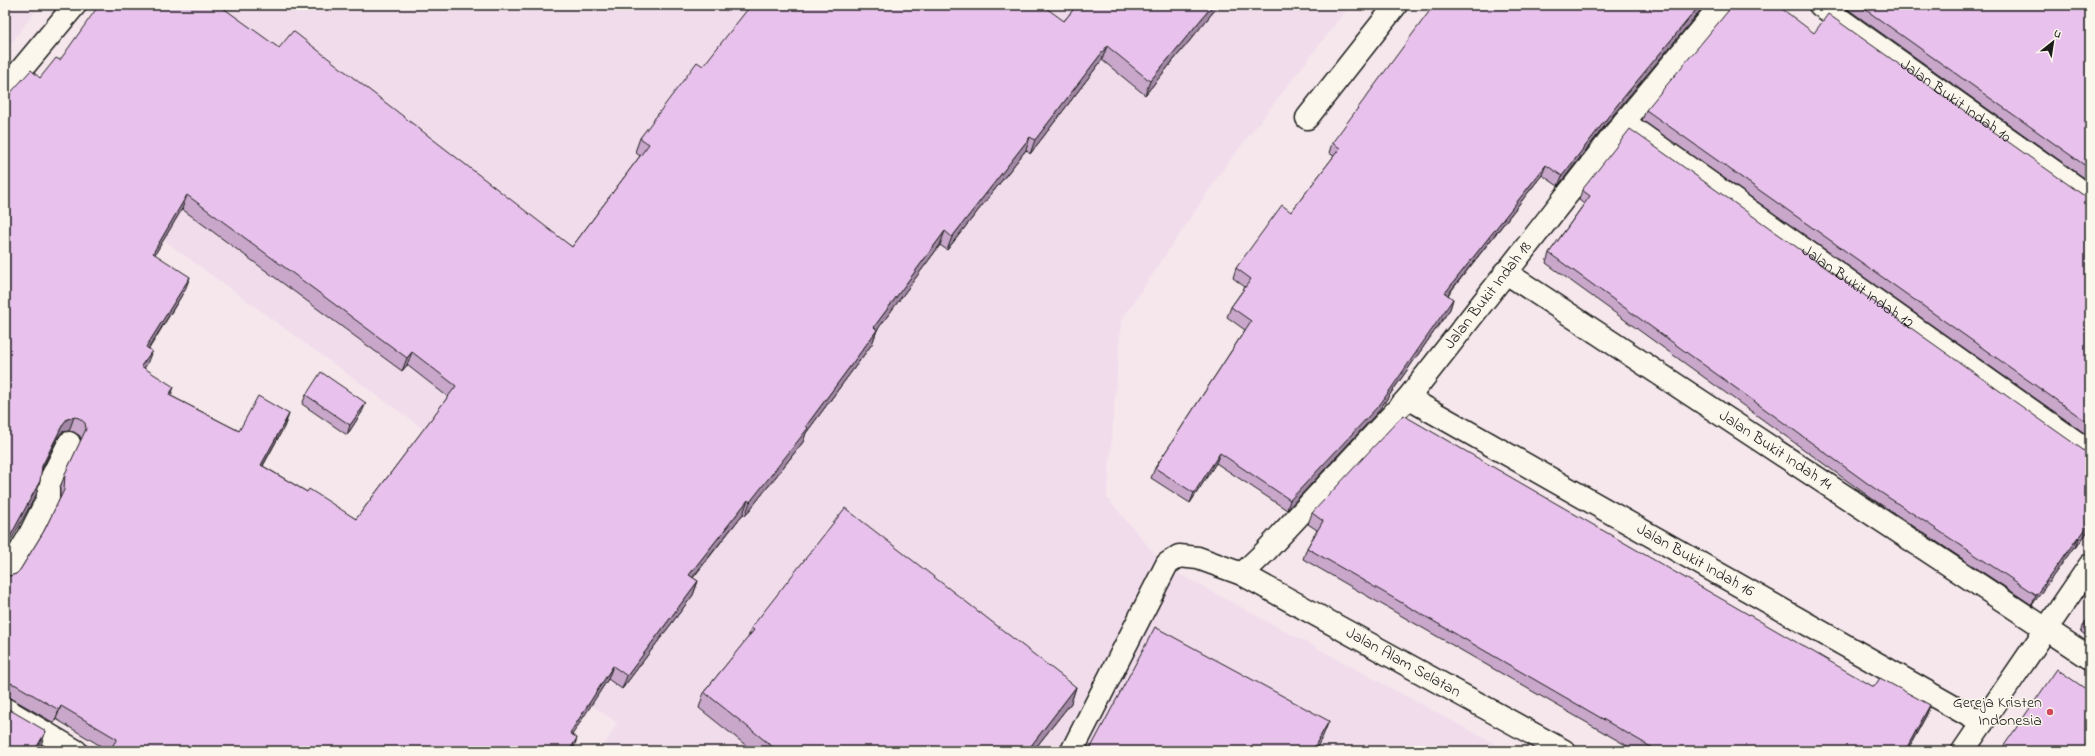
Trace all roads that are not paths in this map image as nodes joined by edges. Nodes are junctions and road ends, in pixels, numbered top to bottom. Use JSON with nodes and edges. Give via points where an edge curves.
{"nodes":[{"id":1,"x":75,"y":5,"type":"edge"},
{"id":2,"x":1396,"y":5,"type":"edge"},
{"id":3,"x":1721,"y":5,"type":"edge"},
{"id":4,"x":1820,"y":5,"type":"edge"},
{"id":5,"x":5,"y":89,"type":"edge"},
{"id":6,"x":1307,"y":118,"type":"dead end"},
{"id":7,"x":1624,"y":122,"type":"junction"},
{"id":8,"x":2090,"y":197,"type":"edge"},
{"id":9,"x":1505,"y":272,"type":"junction"},
{"id":10,"x":1408,"y":398,"type":"junction"},
{"id":11,"x":68,"y":443,"type":"dead end"},
{"id":12,"x":2090,"y":452,"type":"edge"},
{"id":13,"x":2090,"y":565,"type":"edge"},
{"id":14,"x":1242,"y":574,"type":"junction"},
{"id":15,"x":5,"y":577,"type":"edge"},
{"id":16,"x":2046,"y":630,"type":"junction"},
{"id":17,"x":2090,"y":658,"type":"edge"},
{"id":18,"x":5,"y":709,"type":"edge"},
{"id":19,"x":1982,"y":723,"type":"junction"},
{"id":20,"x":76,"y":751,"type":"edge"},
{"id":21,"x":1072,"y":751,"type":"edge"},
{"id":22,"x":1564,"y":751,"type":"edge"},
{"id":23,"x":1963,"y":751,"type":"edge"}],
"edges":[{"from":1,"to":5,"type":"street"},
{"from":2,"to":6,"type":"street"},
{"from":3,"to":7,"type":"street","name":"Jalan Bukit Indah 18"},
{"from":4,"to":8,"type":"street","name":"Jalan Bukit Indah 10"},
{"from":7,"to":9,"type":"street","name":"Jalan Bukit Indah 18"},
{"from":7,"to":12,"type":"street","name":"Jalan Bukit Indah 12"},
{"from":9,"to":10,"type":"street","name":"Jalan Bukit Indah 18"},
{"from":9,"to":16,"type":"street","name":"Jalan Bukit Indah 14"},
{"from":10,"to":14,"type":"street","name":"Jalan Bukit Indah 18"},
{"from":10,"to":19,"type":"street","name":"Jalan Bukit Indah 16"},
{"from":11,"to":15,"type":"street","via":[[48,484],[48,498]]},
{"from":13,"to":16,"type":"street"},
{"from":14,"to":21,"type":"street","name":"Jalan Alam Selatan","via":[[1198,558],[1179,556],[1167,564]]},
{"from":14,"to":22,"type":"street","name":"Jalan Alam Selatan"},
{"from":16,"to":17,"type":"street","name":"Jalan Bukit Indah 14"},
{"from":16,"to":19,"type":"street"},
{"from":18,"to":20,"type":"street"},
{"from":19,"to":23,"type":"street"}]}
